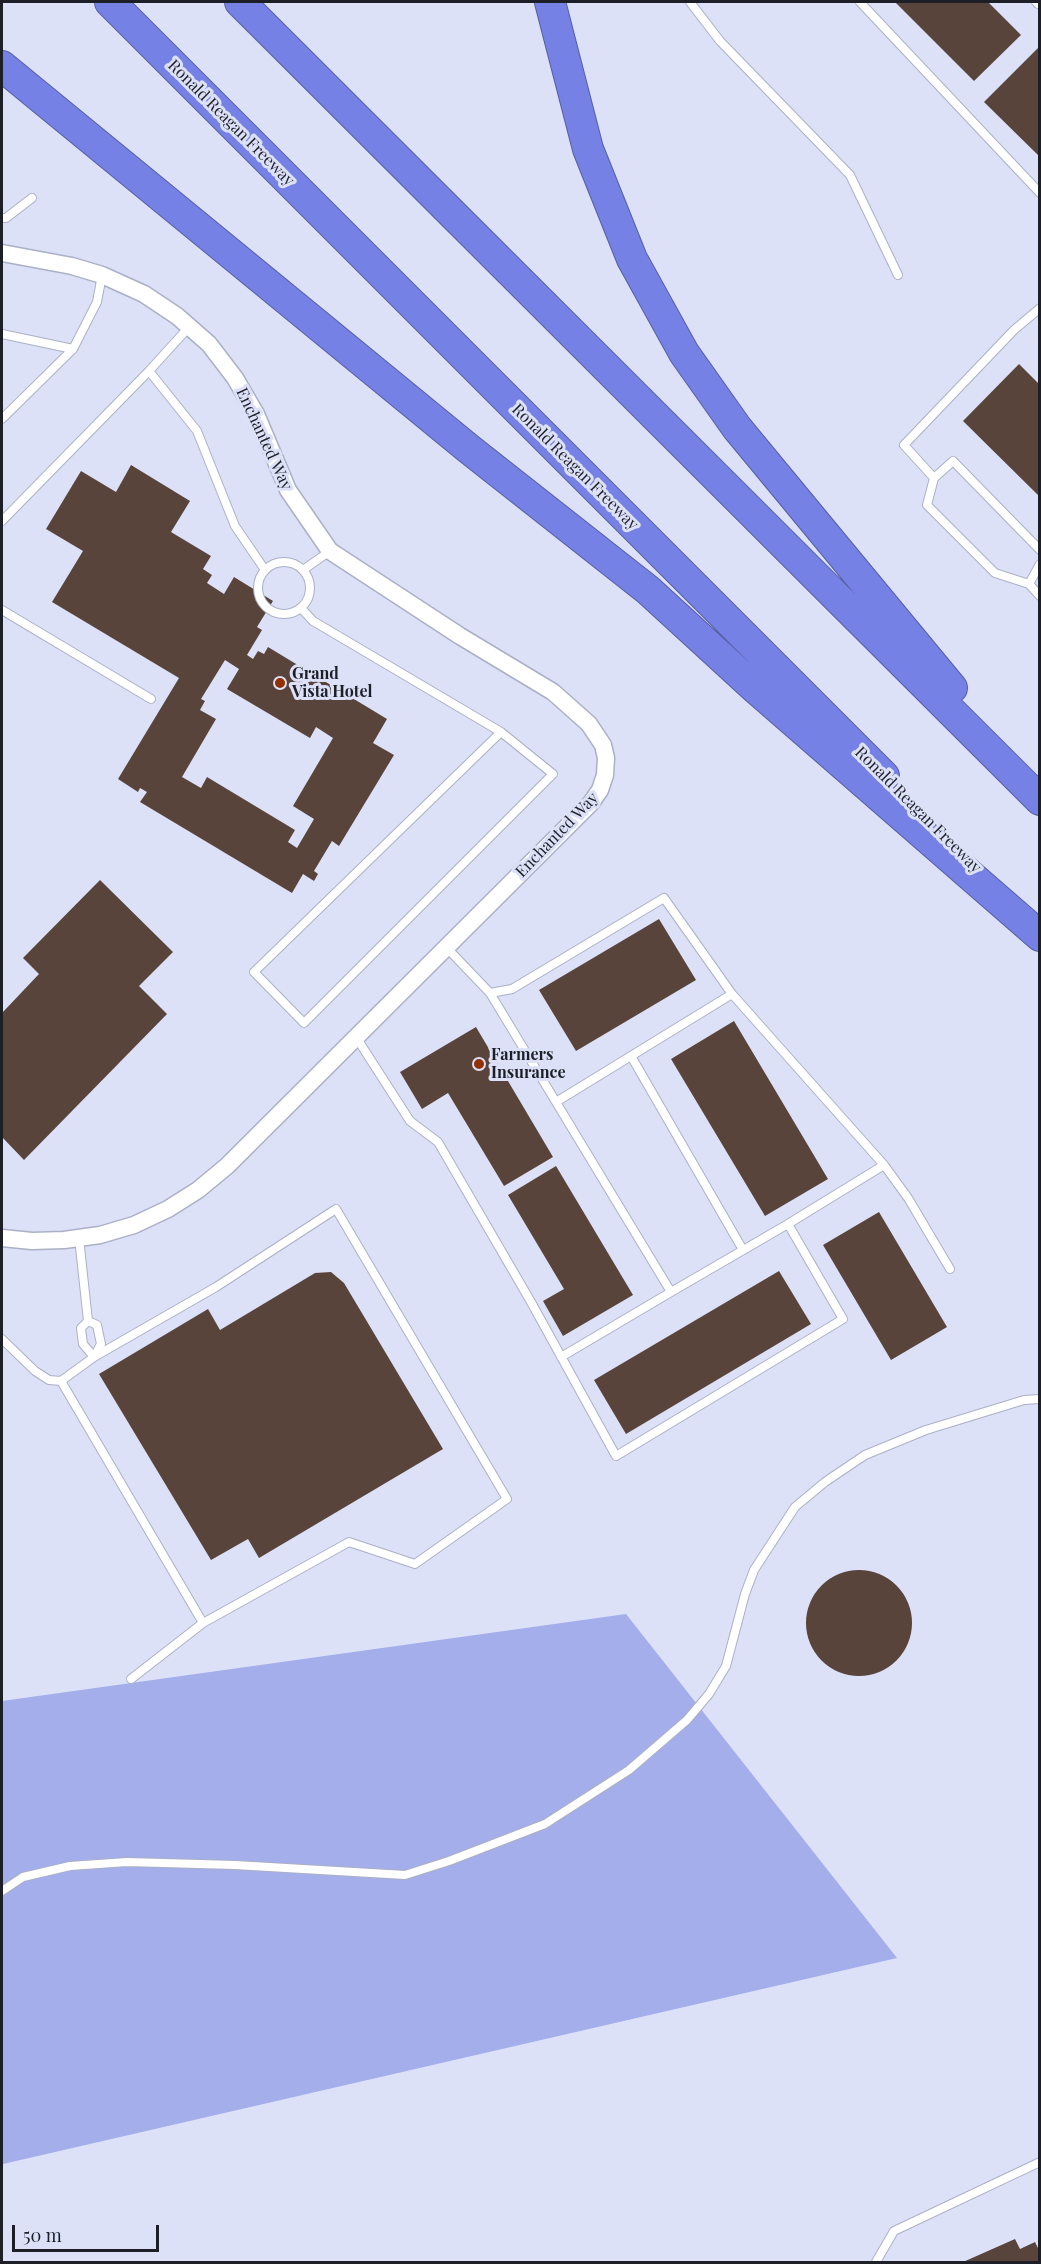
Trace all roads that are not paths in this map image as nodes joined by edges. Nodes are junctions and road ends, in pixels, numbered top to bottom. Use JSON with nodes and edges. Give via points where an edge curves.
{"nodes":[{"id":1,"x":101,"y":2,"type":"edge"},
{"id":2,"x":110,"y":2,"type":"edge"},
{"id":3,"x":240,"y":2,"type":"edge"},
{"id":4,"x":550,"y":2,"type":"edge"},
{"id":5,"x":690,"y":2,"type":"edge"},
{"id":6,"x":860,"y":2,"type":"edge"},
{"id":7,"x":150,"y":42,"type":"junction"},
{"id":8,"x":2,"y":66,"type":"edge"},
{"id":9,"x":1040,"y":193,"type":"edge"},
{"id":10,"x":32,"y":198,"type":"dead end"},
{"id":11,"x":2,"y":218,"type":"edge"},
{"id":12,"x":2,"y":253,"type":"edge"},
{"id":13,"x":102,"y":275,"type":"junction"},
{"id":14,"x":898,"y":275,"type":"dead end"},
{"id":15,"x":1040,"y":308,"type":"edge"},
{"id":16,"x":189,"y":327,"type":"junction"},
{"id":17,"x":2,"y":333,"type":"edge"},
{"id":18,"x":73,"y":349,"type":"junction"},
{"id":19,"x":148,"y":370,"type":"junction"},
{"id":20,"x":2,"y":419,"type":"edge"},
{"id":21,"x":933,"y":478,"type":"junction"},
{"id":22,"x":2,"y":521,"type":"edge"},
{"id":23,"x":330,"y":550,"type":"junction"},
{"id":24,"x":1040,"y":550,"type":"edge"},
{"id":25,"x":1040,"y":564,"type":"edge"},
{"id":26,"x":265,"y":570,"type":"junction"},
{"id":27,"x":303,"y":570,"type":"junction"},
{"id":28,"x":1029,"y":584,"type":"junction"},
{"id":29,"x":1040,"y":596,"type":"edge"},
{"id":30,"x":302,"y":608,"type":"junction"},
{"id":31,"x":2,"y":610,"type":"edge"},
{"id":32,"x":151,"y":699,"type":"dead end"},
{"id":33,"x":501,"y":732,"type":"junction"},
{"id":34,"x":1040,"y":791,"type":"edge"},
{"id":35,"x":1040,"y":800,"type":"edge"},
{"id":36,"x":1040,"y":934,"type":"edge"},
{"id":37,"x":446,"y":947,"type":"junction"},
{"id":38,"x":490,"y":993,"type":"junction"},
{"id":39,"x":732,"y":994,"type":"junction"},
{"id":40,"x":356,"y":1037,"type":"junction"},
{"id":41,"x":631,"y":1056,"type":"junction"},
{"id":42,"x":556,"y":1102,"type":"junction"},
{"id":43,"x":884,"y":1165,"type":"junction"},
{"id":44,"x":788,"y":1224,"type":"junction"},
{"id":45,"x":7,"y":1238,"type":"edge"},
{"id":46,"x":79,"y":1238,"type":"junction"},
{"id":47,"x":743,"y":1250,"type":"junction"},
{"id":48,"x":950,"y":1269,"type":"dead end"},
{"id":49,"x":671,"y":1292,"type":"junction"},
{"id":50,"x":88,"y":1321,"type":"junction"},
{"id":51,"x":2,"y":1339,"type":"edge"},
{"id":52,"x":94,"y":1357,"type":"junction"},
{"id":53,"x":561,"y":1357,"type":"junction"},
{"id":54,"x":61,"y":1381,"type":"junction"},
{"id":55,"x":1040,"y":1399,"type":"edge"},
{"id":56,"x":203,"y":1623,"type":"junction"},
{"id":57,"x":131,"y":1679,"type":"dead end"},
{"id":58,"x":2,"y":1891,"type":"edge"},
{"id":59,"x":1040,"y":2162,"type":"edge"},
{"id":60,"x":876,"y":2262,"type":"edge"}],
"edges":[{"from":1,"to":7,"type":"highway"},
{"from":2,"to":7,"type":"highway","name":"Ronald Reagan Freeway"},
{"from":3,"to":35,"type":"highway"},
{"from":4,"to":34,"type":"highway","via":[[588,148],[632,260],[684,353],[737,428]]},
{"from":5,"to":14,"type":"lane","via":[[720,41],[850,175]]},
{"from":6,"to":9,"type":"lane"},
{"from":7,"to":36,"type":"highway","name":"Ronald Reagan Freeway"},
{"from":8,"to":36,"type":"highway","via":[[648,591]]},
{"from":10,"to":11,"type":"lane"},
{"from":12,"to":13,"type":"street","name":"Enchanted Way"},
{"from":13,"to":16,"type":"street","name":"Enchanted Way","via":[[144,294]]},
{"from":13,"to":18,"type":"lane","via":[[97,302]]},
{"from":15,"to":21,"type":"lane","via":[[904,445]]},
{"from":16,"to":19,"type":"lane"},
{"from":16,"to":23,"type":"street","name":"Enchanted Way","via":[[235,378],[256,414],[288,490]]},
{"from":17,"to":18,"type":"lane"},
{"from":18,"to":20,"type":"lane"},
{"from":19,"to":22,"type":"lane"},
{"from":19,"to":26,"type":"lane","via":[[197,431],[235,526]]},
{"from":21,"to":24,"type":"lane","via":[[953,461]]},
{"from":21,"to":28,"type":"lane","via":[[927,505],[995,573]]},
{"from":23,"to":27,"type":"lane"},
{"from":23,"to":37,"type":"street","name":"Enchanted Way","via":[[553,692],[589,724],[603,745],[605,775],[591,803]]},
{"from":25,"to":28,"type":"lane"},
{"from":26,"to":27,"type":"lane","via":[[280,562]]},
{"from":26,"to":30,"type":"lane","via":[[258,586],[262,603],[285,615]]},
{"from":27,"to":30,"type":"lane","via":[[310,594]]},
{"from":28,"to":29,"type":"lane"},
{"from":30,"to":33,"type":"lane","via":[[313,621]]},
{"from":31,"to":32,"type":"lane"},
{"from":33,"to":33,"type":"lane","via":[[254,972],[304,1023],[553,774]]},
{"from":37,"to":38,"type":"lane"},
{"from":37,"to":40,"type":"street","name":"Enchanted Way"},
{"from":38,"to":39,"type":"lane","via":[[512,989],[664,898]]},
{"from":38,"to":42,"type":"lane"},
{"from":39,"to":41,"type":"lane"},
{"from":39,"to":43,"type":"lane"},
{"from":40,"to":46,"type":"street","name":"Enchanted Way","via":[[198,1190],[134,1225]]},
{"from":40,"to":53,"type":"lane","via":[[410,1121],[438,1142]]},
{"from":41,"to":42,"type":"lane"},
{"from":41,"to":47,"type":"lane"},
{"from":42,"to":49,"type":"lane"},
{"from":43,"to":44,"type":"lane"},
{"from":43,"to":48,"type":"lane"},
{"from":44,"to":47,"type":"lane"},
{"from":44,"to":53,"type":"lane","via":[[843,1319],[616,1456]]},
{"from":45,"to":46,"type":"street","name":"Enchanted Way"},
{"from":46,"to":50,"type":"lane"},
{"from":47,"to":49,"type":"lane"},
{"from":49,"to":53,"type":"lane"},
{"from":50,"to":52,"type":"lane","via":[[81,1328],[83,1344]]},
{"from":50,"to":52,"type":"lane","via":[[97,1325],[101,1344]]},
{"from":51,"to":54,"type":"lane","via":[[35,1371],[49,1380]]},
{"from":52,"to":54,"type":"lane"},
{"from":52,"to":56,"type":"lane","via":[[216,1287],[336,1209],[507,1499],[415,1563],[349,1542]]},
{"from":54,"to":56,"type":"lane"},
{"from":55,"to":58,"type":"lane","via":[[1024,1400],[926,1430],[865,1455],[817,1488],[795,1507],[754,1570],[726,1666],[709,1694],[687,1720],[629,1770],[545,1824],[405,1875],[127,1862],[70,1866],[23,1877]]},
{"from":56,"to":57,"type":"lane"},
{"from":59,"to":60,"type":"lane","via":[[894,2231]]}]}
